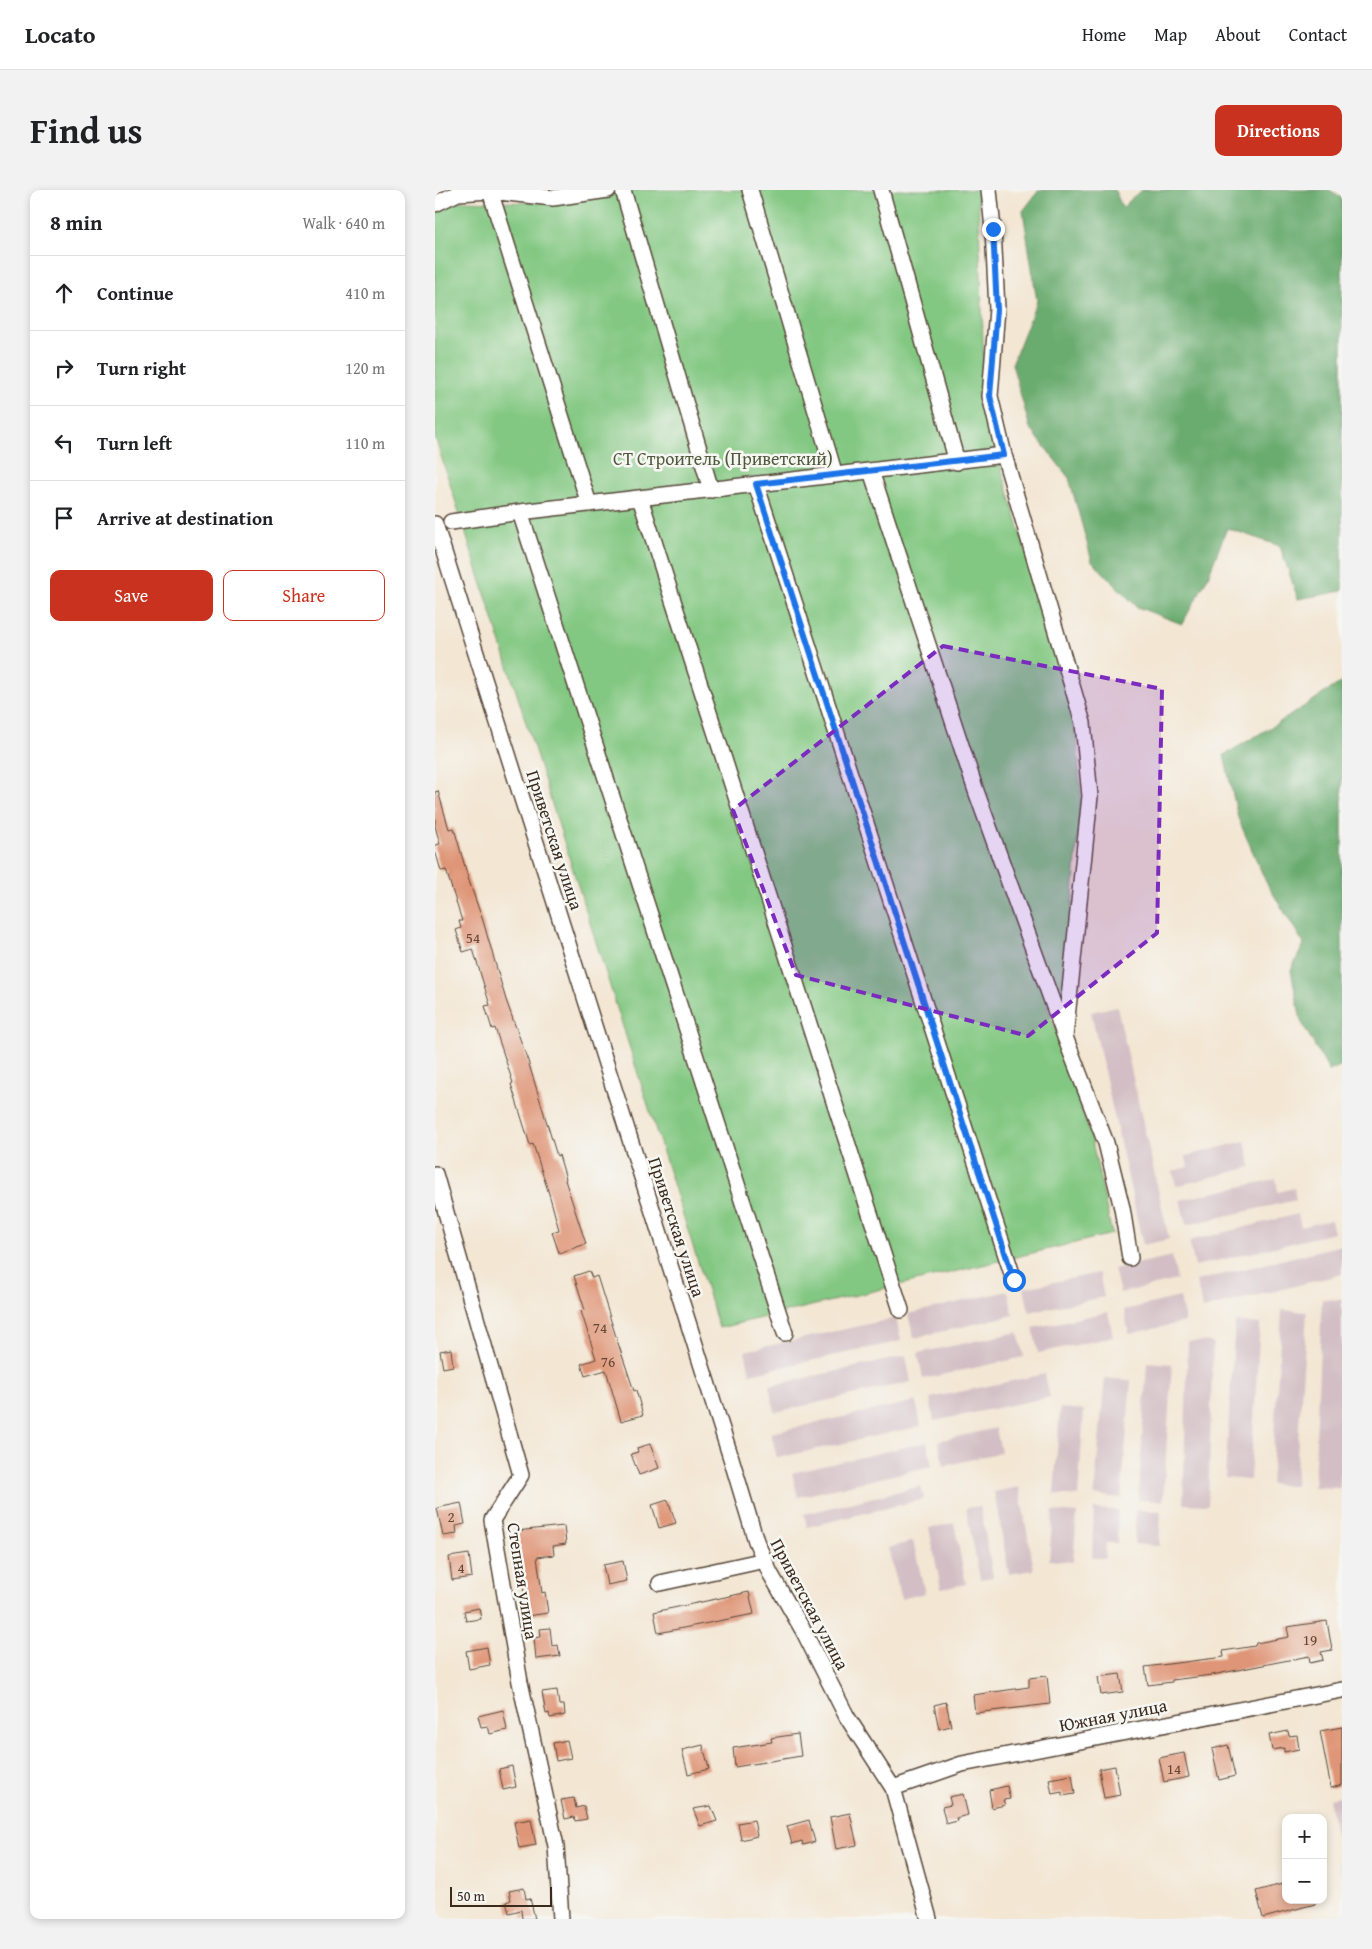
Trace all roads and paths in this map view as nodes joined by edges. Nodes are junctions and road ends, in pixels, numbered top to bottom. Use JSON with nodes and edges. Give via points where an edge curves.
{"nodes":[{"id":1,"x":491,"y":190,"type":"edge"},
{"id":2,"x":608,"y":190,"type":"edge"},
{"id":3,"x":623,"y":190,"type":"edge"},
{"id":4,"x":751,"y":190,"type":"edge"},
{"id":5,"x":881,"y":190,"type":"edge"},
{"id":6,"x":989,"y":190,"type":"edge"},
{"id":7,"x":435,"y":204,"type":"edge"},
{"id":8,"x":1004,"y":455,"type":"junction"},
{"id":9,"x":957,"y":462,"type":"junction"},
{"id":10,"x":871,"y":471,"type":"junction"},
{"id":11,"x":835,"y":475,"type":"junction"},
{"id":12,"x":756,"y":484,"type":"junction"},
{"id":13,"x":711,"y":490,"type":"junction"},
{"id":14,"x":640,"y":498,"type":"junction"},
{"id":15,"x":589,"y":504,"type":"junction"},
{"id":16,"x":520,"y":512,"type":"junction"},
{"id":17,"x":451,"y":522,"type":"dead end"},
{"id":18,"x":435,"y":524,"type":"edge"},
{"id":19,"x":1065,"y":1037,"type":"junction"},
{"id":20,"x":435,"y":1174,"type":"edge"},
{"id":21,"x":1130,"y":1258,"type":"dead end"},
{"id":22,"x":1014,"y":1280,"type":"dead end"},
{"id":23,"x":901,"y":1310,"type":"dead end"},
{"id":24,"x":785,"y":1333,"type":"dead end"},
{"id":25,"x":765,"y":1560,"type":"junction"},
{"id":26,"x":659,"y":1583,"type":"dead end"},
{"id":27,"x":1342,"y":1690,"type":"edge"},
{"id":28,"x":893,"y":1788,"type":"junction"},
{"id":29,"x":561,"y":1919,"type":"edge"},
{"id":30,"x":929,"y":1919,"type":"edge"}],
"edges":[{"from":1,"to":2,"type":"street","via":[[553,198]]},
{"from":1,"to":7,"type":"street","via":[[458,193]]},
{"from":1,"to":15,"type":"street"},
{"from":3,"to":13,"type":"street"},
{"from":4,"to":11,"type":"street"},
{"from":5,"to":9,"type":"street"},
{"from":6,"to":8,"type":"street","via":[[997,309],[990,396]]},
{"from":8,"to":9,"type":"street"},
{"from":8,"to":19,"type":"street","via":[[1083,723],[1090,796]]},
{"from":9,"to":10,"type":"street"},
{"from":10,"to":11,"type":"street"},
{"from":10,"to":19,"type":"street","via":[[976,791]]},
{"from":11,"to":12,"type":"street"},
{"from":12,"to":13,"type":"street"},
{"from":12,"to":22,"type":"street"},
{"from":13,"to":14,"type":"street"},
{"from":14,"to":15,"type":"street"},
{"from":14,"to":23,"type":"street"},
{"from":15,"to":16,"type":"street"},
{"from":16,"to":17,"type":"street"},
{"from":16,"to":24,"type":"street"},
{"from":18,"to":25,"type":"street","name":"Приветская улица","via":[[756,1541]]},
{"from":19,"to":21,"type":"street","via":[[1107,1143]]},
{"from":20,"to":29,"type":"street","name":"Степная улица","via":[[521,1474],[492,1520],[520,1682],[556,1846]]},
{"from":25,"to":26,"type":"street"},
{"from":25,"to":28,"type":"street","name":"Приветская улица","via":[[847,1717]]},
{"from":27,"to":28,"type":"street","name":"Южная улица","via":[[962,1764]]},
{"from":28,"to":30,"type":"street","name":"Приветская улица"}]}
